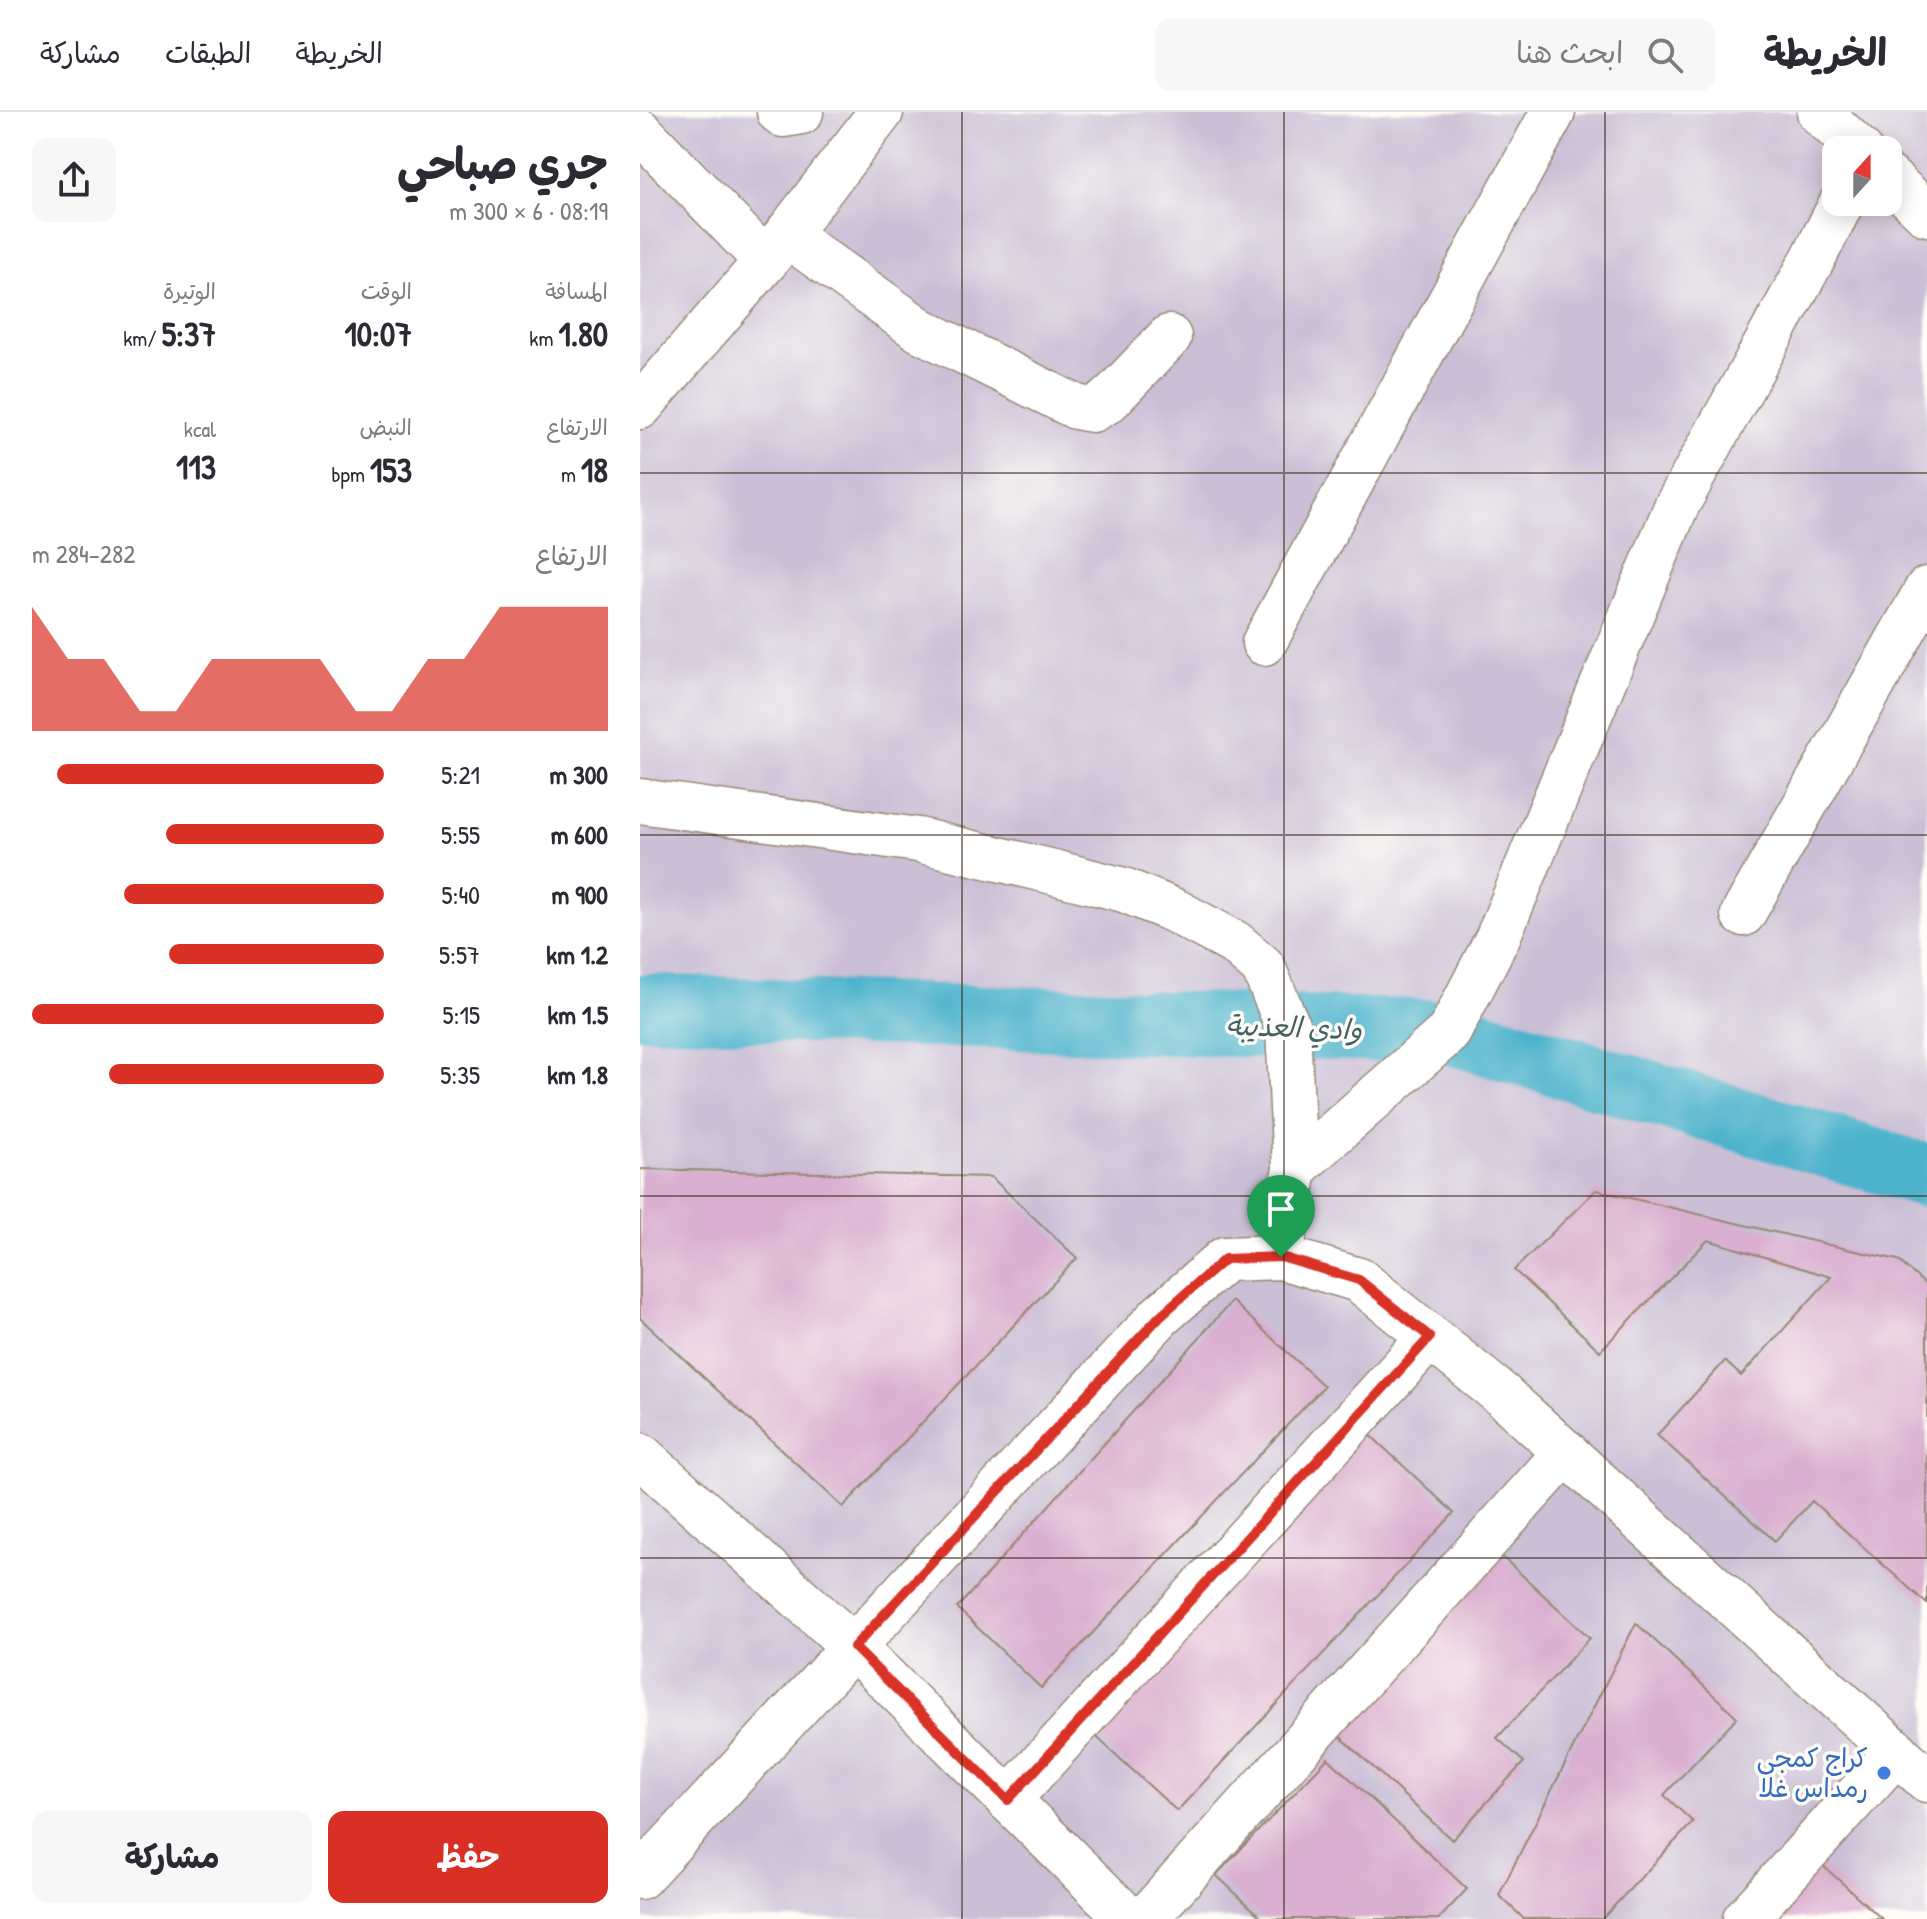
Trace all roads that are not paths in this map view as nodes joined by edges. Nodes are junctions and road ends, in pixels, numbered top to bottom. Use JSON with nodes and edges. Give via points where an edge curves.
{"nodes":[{"id":1,"x":779,"y":112,"type":"edge"},
{"id":2,"x":801,"y":112,"type":"edge"},
{"id":3,"x":881,"y":112,"type":"edge"},
{"id":4,"x":1553,"y":112,"type":"edge"},
{"id":5,"x":1819,"y":112,"type":"edge"},
{"id":6,"x":640,"y":131,"type":"edge"},
{"id":7,"x":1845,"y":136,"type":"edge"},
{"id":8,"x":1902,"y":190,"type":"edge"},
{"id":9,"x":1927,"y":214,"type":"edge"},
{"id":10,"x":1835,"y":216,"type":"edge"},
{"id":11,"x":776,"y":248,"type":"junction"},
{"id":12,"x":1169,"y":337,"type":"dead end"},
{"id":13,"x":640,"y":407,"type":"edge"},
{"id":14,"x":1927,"y":589,"type":"edge"},
{"id":15,"x":1264,"y":643,"type":"dead end"},
{"id":16,"x":640,"y":801,"type":"edge"},
{"id":17,"x":1743,"y":914,"type":"dead end"},
{"id":18,"x":1295,"y":1168,"type":"junction"},
{"id":19,"x":1281,"y":1257,"type":"junction"},
{"id":20,"x":1430,"y":1337,"type":"junction"},
{"id":21,"x":1566,"y":1452,"type":"junction"},
{"id":22,"x":640,"y":1455,"type":"edge"},
{"id":23,"x":854,"y":1647,"type":"junction"},
{"id":24,"x":1912,"y":1766,"type":"edge"},
{"id":25,"x":1008,"y":1800,"type":"junction"},
{"id":26,"x":640,"y":1877,"type":"edge"},
{"id":27,"x":1129,"y":1919,"type":"edge"},
{"id":28,"x":1145,"y":1919,"type":"edge"},
{"id":29,"x":1745,"y":1919,"type":"edge"}],
"edges":[{"from":1,"to":2,"type":"street"},
{"from":3,"to":11,"type":"street"},
{"from":4,"to":15,"type":"street"},
{"from":5,"to":7,"type":"street"},
{"from":6,"to":11,"type":"street"},
{"from":8,"to":9,"type":"street"},
{"from":10,"to":18,"type":"street","via":[[1676,507],[1498,937],[1449,1032]]},
{"from":11,"to":12,"type":"street","via":[[920,330],[1076,407],[1092,410],[1108,401]]},
{"from":11,"to":13,"type":"street"},
{"from":14,"to":17,"type":"street"},
{"from":16,"to":18,"type":"street","via":[[918,840],[1045,870],[1124,890],[1235,943],[1263,967],[1288,1027]]},
{"from":18,"to":19,"type":"street"},
{"from":19,"to":20,"type":"street","via":[[1359,1280]]},
{"from":19,"to":23,"type":"street","via":[[1225,1259],[1160,1316]]},
{"from":20,"to":21,"type":"street"},
{"from":20,"to":25,"type":"street"},
{"from":21,"to":24,"type":"street"},
{"from":21,"to":28,"type":"street"},
{"from":22,"to":23,"type":"street"},
{"from":23,"to":25,"type":"street"},
{"from":23,"to":26,"type":"street"},
{"from":24,"to":29,"type":"street"},
{"from":25,"to":27,"type":"street"}]}
